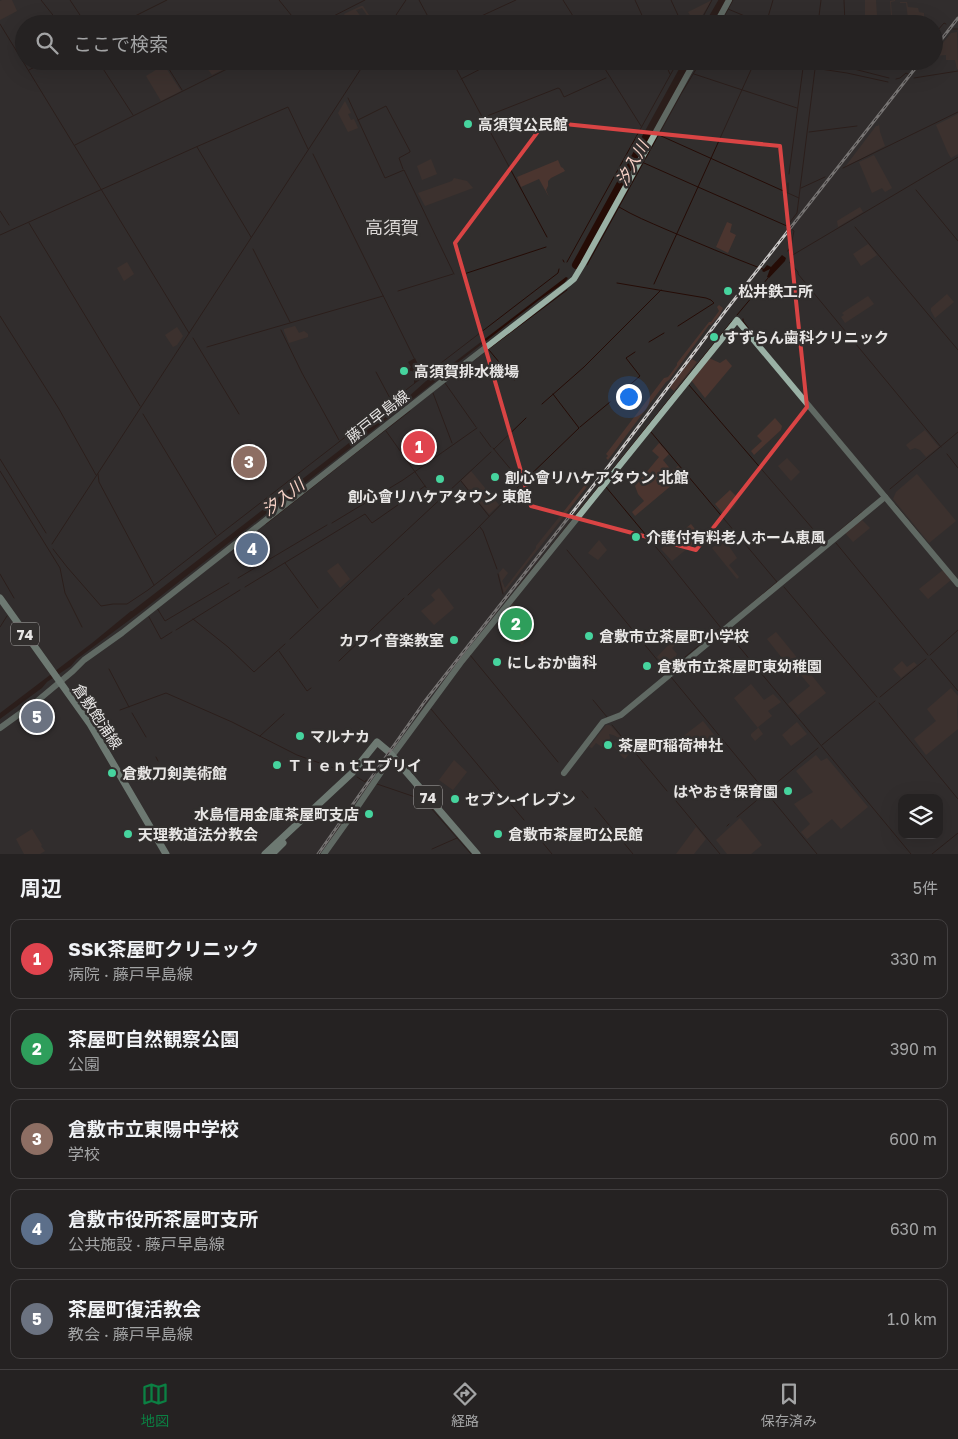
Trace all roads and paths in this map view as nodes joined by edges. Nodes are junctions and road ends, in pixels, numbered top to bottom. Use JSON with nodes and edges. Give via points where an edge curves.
{"nodes":[{"id":1,"x":729,"y":0,"type":"edge"},
{"id":2,"x":721,"y":15,"type":"edge"},
{"id":3,"x":691,"y":70,"type":"edge"},
{"id":4,"x":885,"y":497,"type":"junction"},
{"id":5,"x":958,"y":584,"type":"edge"},
{"id":6,"x":0,"y":598,"type":"edge"},
{"id":7,"x":58,"y":681,"type":"junction"},
{"id":8,"x":0,"y":728,"type":"edge"},
{"id":9,"x":392,"y":756,"type":"junction"},
{"id":10,"x":564,"y":772,"type":"dead end"},
{"id":11,"x":321,"y":802,"type":"junction"},
{"id":12,"x":166,"y":854,"type":"edge"},
{"id":13,"x":265,"y":854,"type":"edge"},
{"id":14,"x":271,"y":854,"type":"edge"},
{"id":15,"x":324,"y":854,"type":"edge"},
{"id":16,"x":477,"y":854,"type":"edge"}],
"edges":[{"from":1,"to":2,"type":"street"},
{"from":3,"to":7,"type":"street","name":"藤戸早島線","via":[[583,264],[568,284]]},
{"from":4,"to":5,"type":"street"},
{"from":4,"to":9,"type":"street","via":[[737,320],[467,655]]},
{"from":4,"to":10,"type":"street","via":[[621,715],[603,722]]},
{"from":6,"to":7,"type":"main road","name":"倉敷飽浦線","number":"74"},
{"from":7,"to":8,"type":"street","name":"藤戸早島線"},
{"from":7,"to":12,"type":"main road","name":"倉敷飽浦線","number":"74","via":[[90,724]]},
{"from":9,"to":11,"type":"main road","number":"74","via":[[377,742],[357,769]]},
{"from":9,"to":15,"type":"street"},
{"from":9,"to":16,"type":"main road","number":"74"},
{"from":11,"to":13,"type":"main road","number":"74"},
{"from":11,"to":14,"type":"main road","number":"74"}]}
